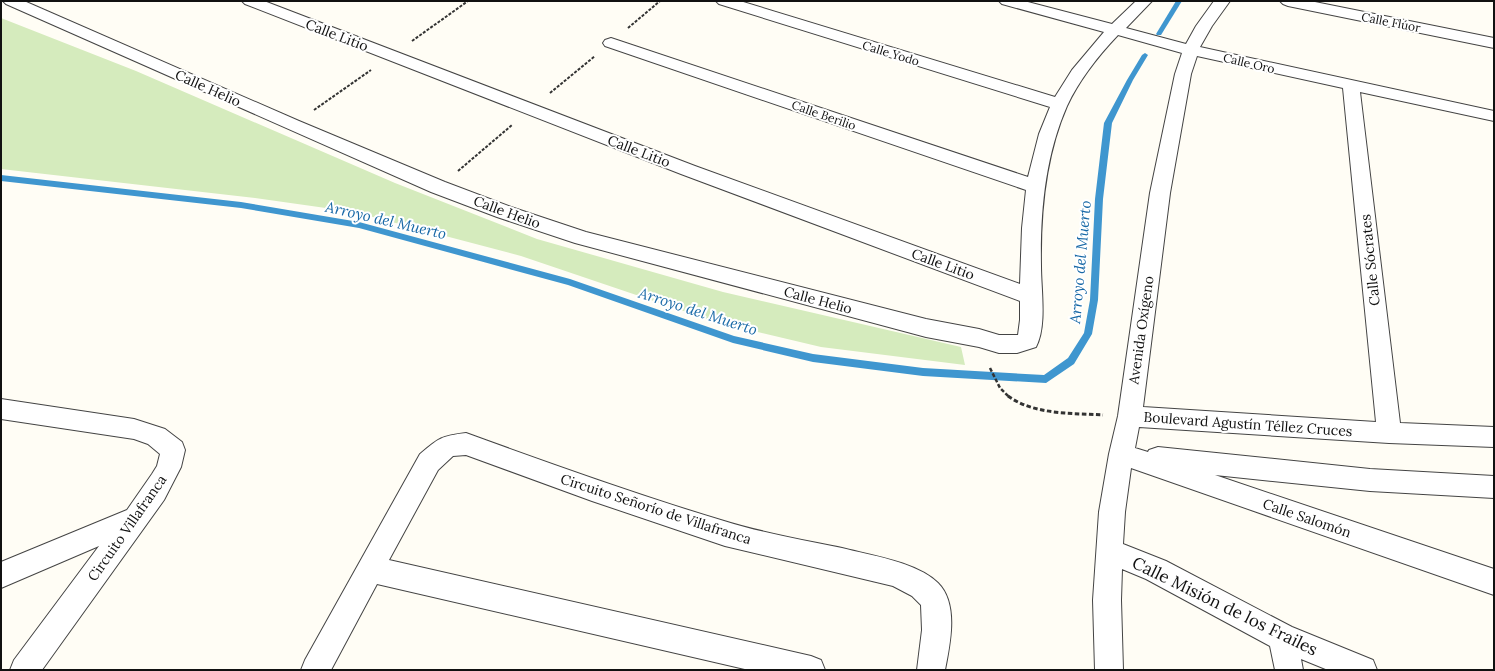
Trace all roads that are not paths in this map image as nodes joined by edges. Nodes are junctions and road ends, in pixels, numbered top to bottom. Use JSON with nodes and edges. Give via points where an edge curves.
{"nodes":[{"id":1,"x":11,"y":1,"type":"edge"},
{"id":2,"x":250,"y":1,"type":"edge"},
{"id":3,"x":724,"y":1,"type":"edge"},
{"id":4,"x":1007,"y":1,"type":"edge"},
{"id":5,"x":1144,"y":1,"type":"edge"},
{"id":6,"x":1222,"y":1,"type":"edge"},
{"id":7,"x":1288,"y":1,"type":"edge"},
{"id":8,"x":1114,"y":30,"type":"junction"},
{"id":9,"x":611,"y":43,"type":"dead end"},
{"id":10,"x":1494,"y":43,"type":"edge"},
{"id":11,"x":1191,"y":50,"type":"junction"},
{"id":12,"x":1351,"y":86,"type":"junction"},
{"id":13,"x":1059,"y":104,"type":"junction"},
{"id":14,"x":1494,"y":116,"type":"edge"},
{"id":15,"x":1037,"y":186,"type":"junction"},
{"id":16,"x":1030,"y":296,"type":"junction"},
{"id":17,"x":1,"y":409,"type":"edge"},
{"id":18,"x":1130,"y":416,"type":"junction"},
{"id":19,"x":1390,"y":433,"type":"junction"},
{"id":20,"x":1494,"y":437,"type":"edge"},
{"id":21,"x":1121,"y":454,"type":"junction"},
{"id":22,"x":1494,"y":487,"type":"edge"},
{"id":23,"x":137,"y":518,"type":"junction"},
{"id":24,"x":1110,"y":551,"type":"junction"},
{"id":25,"x":370,"y":569,"type":"junction"},
{"id":26,"x":1,"y":575,"type":"edge"},
{"id":27,"x":1494,"y":582,"type":"edge"},
{"id":28,"x":1283,"y":637,"type":"junction"},
{"id":29,"x":24,"y":670,"type":"edge"},
{"id":30,"x":315,"y":670,"type":"edge"},
{"id":31,"x":811,"y":670,"type":"edge"},
{"id":32,"x":932,"y":670,"type":"edge"},
{"id":33,"x":1109,"y":670,"type":"edge"},
{"id":34,"x":1289,"y":670,"type":"edge"},
{"id":35,"x":1363,"y":670,"type":"edge"}],
"edges":[{"from":1,"to":16,"type":"street","name":"Calle Helio","via":[[438,187],[582,238],[926,328],[999,344],[1028,341],[1031,320]]},
{"from":2,"to":16,"type":"street","name":"Calle Litio","via":[[703,175]]},
{"from":3,"to":13,"type":"street","name":"Calle Yodo"},
{"from":4,"to":8,"type":"street","name":"Calle Oro"},
{"from":5,"to":8,"type":"street"},
{"from":6,"to":11,"type":"street","name":"Avenida Oxígeno"},
{"from":7,"to":10,"type":"street","name":"Calle Flúor"},
{"from":8,"to":11,"type":"street","name":"Calle Oro"},
{"from":8,"to":13,"type":"street","via":[[1073,81]]},
{"from":9,"to":15,"type":"street","name":"Calle Berilio"},
{"from":11,"to":12,"type":"street","name":"Calle Oro"},
{"from":11,"to":18,"type":"street","name":"Avenida Oxígeno","via":[[1175,110],[1160,193]]},
{"from":12,"to":14,"type":"street","name":"Calle Oro"},
{"from":12,"to":19,"type":"street","name":"Calle Sócrates"},
{"from":13,"to":15,"type":"street","via":[[1043,150]]},
{"from":15,"to":16,"type":"street","via":[[1030,244]]},
{"from":17,"to":23,"type":"street","name":"Circuito Villafranca","via":[[134,429],[156,436],[174,450],[173,459],[166,473]]},
{"from":18,"to":19,"type":"street","name":"Boulevard Agustín Téllez Cruces"},
{"from":18,"to":21,"type":"street","name":"Avenida Oxígeno"},
{"from":19,"to":20,"type":"street","name":"Boulevard Agustín Téllez Cruces"},
{"from":21,"to":22,"type":"street","via":[[1370,480]]},
{"from":21,"to":24,"type":"street","name":"Avenida Oxígeno","via":[[1112,512]]},
{"from":21,"to":27,"type":"street","name":"Calle Salomón"},
{"from":23,"to":26,"type":"street"},
{"from":23,"to":29,"type":"street","name":"Circuito Villafranca"},
{"from":24,"to":28,"type":"street","name":"Calle Misión de los Frailes","via":[[1156,570]]},
{"from":24,"to":33,"type":"street","name":"Avenida Oxígeno","via":[[1107,600]]},
{"from":25,"to":30,"type":"street","name":"Circuito Señorío de Villafranca"},
{"from":25,"to":31,"type":"street"},
{"from":25,"to":32,"type":"street","name":"Circuito Señorío de Villafranca","via":[[429,462],[446,446],[466,444],[592,490],[725,534],[896,574],[920,586],[930,595],[934,605],[937,623]]},
{"from":28,"to":34,"type":"street"},
{"from":28,"to":35,"type":"street","name":"Calle Misión de los Frailes"}]}
